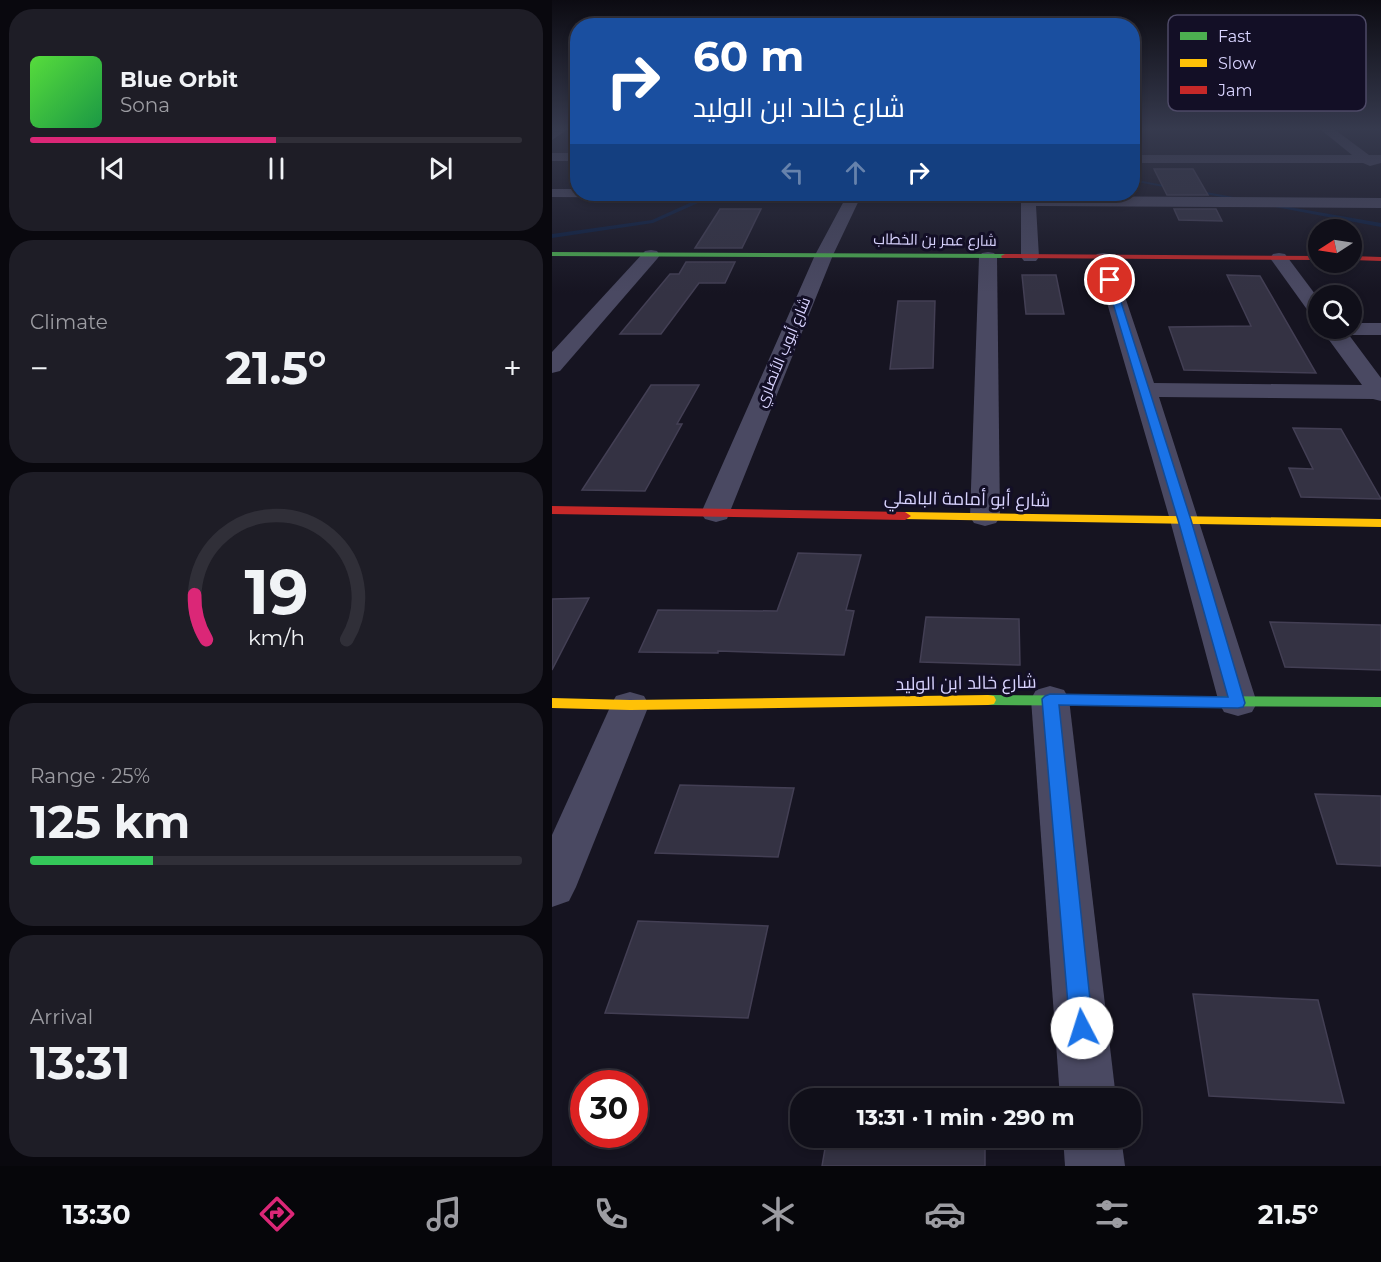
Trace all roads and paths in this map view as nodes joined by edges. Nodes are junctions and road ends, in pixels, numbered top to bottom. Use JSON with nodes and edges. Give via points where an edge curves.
{"nodes":[{"id":1,"x":552,"y":194,"type":"edge"},
{"id":2,"x":570,"y":194,"type":"edge"},
{"id":3,"x":1140,"y":199,"type":"edge"},
{"id":4,"x":851,"y":201,"type":"edge"},
{"id":5,"x":1028,"y":201,"type":"edge"},
{"id":6,"x":1381,"y":203,"type":"edge"},
{"id":7,"x":552,"y":254,"type":"edge"},
{"id":8,"x":651,"y":255,"type":"junction"},
{"id":9,"x":824,"y":255,"type":"junction"},
{"id":10,"x":988,"y":257,"type":"junction"},
{"id":11,"x":1030,"y":257,"type":"junction"},
{"id":12,"x":1103,"y":258,"type":"junction"},
{"id":13,"x":1279,"y":258,"type":"junction"},
{"id":14,"x":1308,"y":258,"type":"edge"},
{"id":15,"x":1362,"y":258,"type":"edge"},
{"id":16,"x":1381,"y":259,"type":"edge"},
{"id":17,"x":1308,"y":297,"type":"edge"},
{"id":18,"x":1362,"y":329,"type":"edge"},
{"id":19,"x":1381,"y":329,"type":"edge"},
{"id":20,"x":1340,"y":339,"type":"edge"},
{"id":21,"x":552,"y":366,"type":"edge"},
{"id":22,"x":1145,"y":390,"type":"junction"},
{"id":23,"x":1381,"y":393,"type":"edge"},
{"id":24,"x":552,"y":510,"type":"edge"},
{"id":25,"x":716,"y":513,"type":"junction"},
{"id":26,"x":985,"y":517,"type":"junction"},
{"id":27,"x":1185,"y":520,"type":"junction"},
{"id":28,"x":1381,"y":523,"type":"edge"},
{"id":29,"x":1050,"y":699,"type":"junction"},
{"id":30,"x":1381,"y":702,"type":"edge"},
{"id":31,"x":552,"y":703,"type":"edge"},
{"id":32,"x":1238,"y":703,"type":"junction"},
{"id":33,"x":630,"y":705,"type":"junction"},
{"id":34,"x":552,"y":887,"type":"edge"},
{"id":35,"x":1087,"y":1088,"type":"edge"},
{"id":36,"x":1093,"y":1148,"type":"edge"},
{"id":37,"x":1095,"y":1166,"type":"edge"}],
"edges":[{"from":1,"to":2,"type":"street"},
{"from":3,"to":6,"type":"street"},
{"from":4,"to":9,"type":"street","name":"شارع أيوب الأنصاري"},
{"from":5,"to":11,"type":"street"},
{"from":7,"to":8,"type":"street","name":"شارع عمر بن الخطاب"},
{"from":8,"to":9,"type":"street","name":"شارع عمر بن الخطاب"},
{"from":8,"to":21,"type":"street"},
{"from":9,"to":10,"type":"street","name":"شارع عمر بن الخطاب"},
{"from":9,"to":25,"type":"street","name":"شارع أيوب الأنصاري"},
{"from":10,"to":11,"type":"street","name":"شارع عمر بن الخطاب"},
{"from":10,"to":26,"type":"street"},
{"from":11,"to":12,"type":"street","name":"شارع عمر بن الخطاب"},
{"from":12,"to":13,"type":"street","name":"شارع عمر بن الخطاب"},
{"from":12,"to":22,"type":"street"},
{"from":13,"to":14,"type":"street","name":"شارع عمر بن الخطاب"},
{"from":13,"to":17,"type":"street"},
{"from":15,"to":16,"type":"street"},
{"from":18,"to":19,"type":"street"},
{"from":20,"to":23,"type":"street"},
{"from":22,"to":23,"type":"street"},
{"from":22,"to":27,"type":"street"},
{"from":24,"to":25,"type":"street","name":"شارع أبو أمامة الباهلي"},
{"from":25,"to":26,"type":"street","name":"شارع أبو أمامة الباهلي"},
{"from":26,"to":27,"type":"street","name":"شارع أبو أمامة الباهلي"},
{"from":27,"to":28,"type":"street","name":"شارع أبو أمامة الباهلي"},
{"from":27,"to":32,"type":"street"},
{"from":29,"to":32,"type":"street","name":"شارع خالد ابن الوليد"},
{"from":29,"to":33,"type":"street","name":"شارع خالد ابن الوليد"},
{"from":29,"to":35,"type":"street"},
{"from":30,"to":32,"type":"street","name":"شارع خالد ابن الوليد"},
{"from":31,"to":33,"type":"street","name":"شارع خالد ابن الوليد"},
{"from":33,"to":34,"type":"street"},
{"from":36,"to":37,"type":"street"}]}
